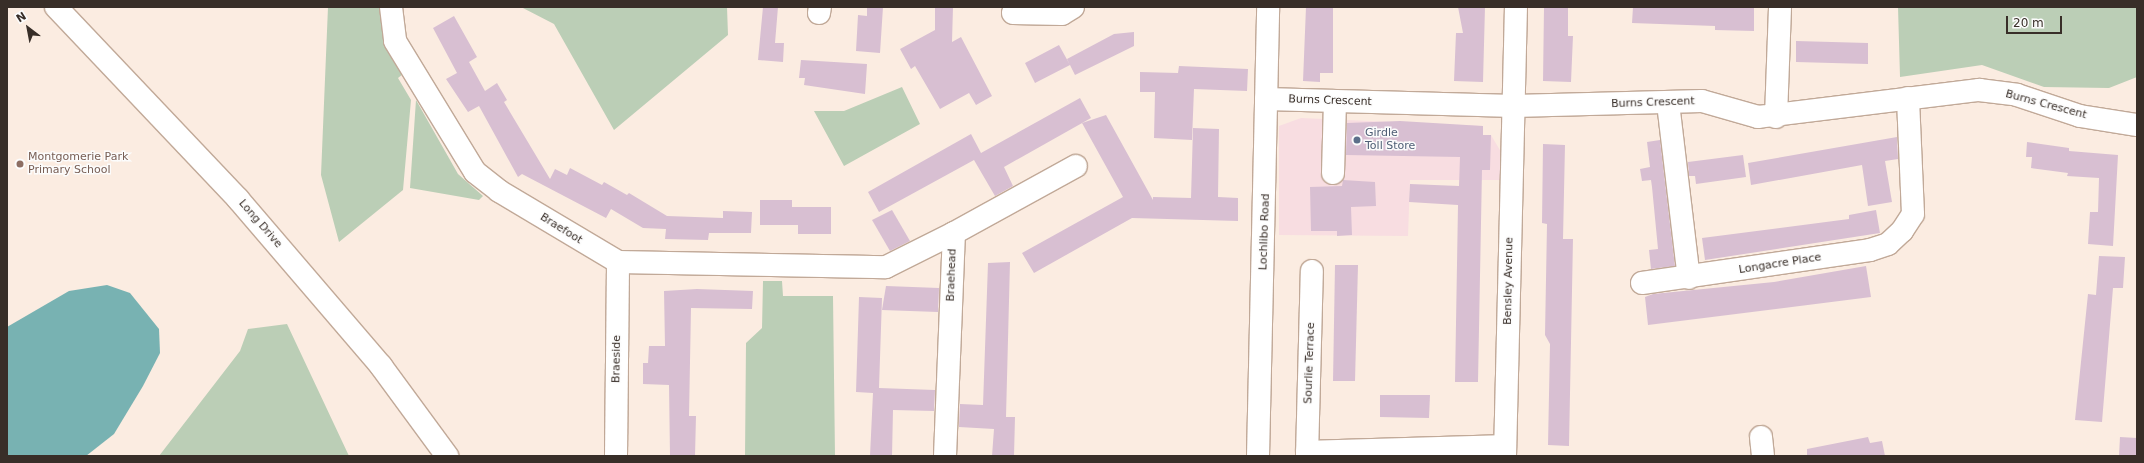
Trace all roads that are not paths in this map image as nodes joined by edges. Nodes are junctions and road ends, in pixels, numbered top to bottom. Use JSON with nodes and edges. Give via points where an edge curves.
{"nodes":[{"id":1,"x":56,"y":7,"type":"edge"},
{"id":2,"x":390,"y":7,"type":"edge"},
{"id":3,"x":1073,"y":7,"type":"edge"},
{"id":4,"x":1268,"y":7,"type":"edge"},
{"id":5,"x":1516,"y":7,"type":"edge"},
{"id":6,"x":1780,"y":7,"type":"edge"},
{"id":7,"x":1013,"y":13,"type":"dead end"},
{"id":8,"x":1908,"y":98,"type":"junction"},
{"id":9,"x":1266,"y":99,"type":"junction"},
{"id":10,"x":1335,"y":101,"type":"junction"},
{"id":11,"x":1668,"y":103,"type":"junction"},
{"id":12,"x":1514,"y":106,"type":"junction"},
{"id":13,"x":1776,"y":117,"type":"junction"},
{"id":14,"x":2137,"y":125,"type":"edge"},
{"id":15,"x":1076,"y":166,"type":"dead end"},
{"id":16,"x":1333,"y":173,"type":"dead end"},
{"id":17,"x":954,"y":233,"type":"junction"},
{"id":18,"x":618,"y":262,"type":"junction"},
{"id":19,"x":1312,"y":271,"type":"dead end"},
{"id":20,"x":1689,"y":278,"type":"junction"},
{"id":21,"x":1642,"y":283,"type":"dead end"},
{"id":22,"x":1505,"y":451,"type":"edge"},
{"id":23,"x":1307,"y":454,"type":"edge"},
{"id":24,"x":447,"y":456,"type":"edge"},
{"id":25,"x":616,"y":456,"type":"edge"},
{"id":26,"x":945,"y":456,"type":"edge"},
{"id":27,"x":1258,"y":456,"type":"edge"}],
"edges":[{"from":1,"to":24,"type":"street","name":"Long Drive","via":[[173,127],[293,263],[381,366]]},
{"from":2,"to":18,"type":"street","name":"Braefoot","via":[[395,41],[475,172],[499,191]]},
{"from":3,"to":7,"type":"street","via":[[1062,14]]},
{"from":4,"to":9,"type":"street","name":"Lochlibo Road"},
{"from":5,"to":12,"type":"street"},
{"from":6,"to":13,"type":"street"},
{"from":8,"to":13,"type":"street","name":"Burns Crescent"},
{"from":8,"to":14,"type":"street","name":"Burns Crescent","via":[[1979,90],[2017,95],[2080,116]]},
{"from":8,"to":20,"type":"street","name":"Longacre Place","via":[[1913,214],[1902,231],[1888,244],[1870,250]]},
{"from":9,"to":10,"type":"street","name":"Burns Crescent"},
{"from":9,"to":27,"type":"street","name":"Lochlibo Road"},
{"from":10,"to":12,"type":"street","name":"Burns Crescent"},
{"from":10,"to":16,"type":"street"},
{"from":11,"to":12,"type":"street","name":"Burns Crescent"},
{"from":11,"to":13,"type":"street","name":"Burns Crescent","via":[[1702,101],[1758,117]]},
{"from":11,"to":20,"type":"street"},
{"from":12,"to":22,"type":"street","name":"Bensley Avenue"},
{"from":15,"to":17,"type":"street","name":"Braehead"},
{"from":17,"to":18,"type":"street","name":"Braefoot","via":[[886,267]]},
{"from":17,"to":26,"type":"street","name":"Braehead"},
{"from":18,"to":25,"type":"street","name":"Braeside"},
{"from":19,"to":23,"type":"street","name":"Sourlie Terrace"},
{"from":20,"to":21,"type":"street","name":"Longacre Place"},
{"from":22,"to":23,"type":"street"}]}
